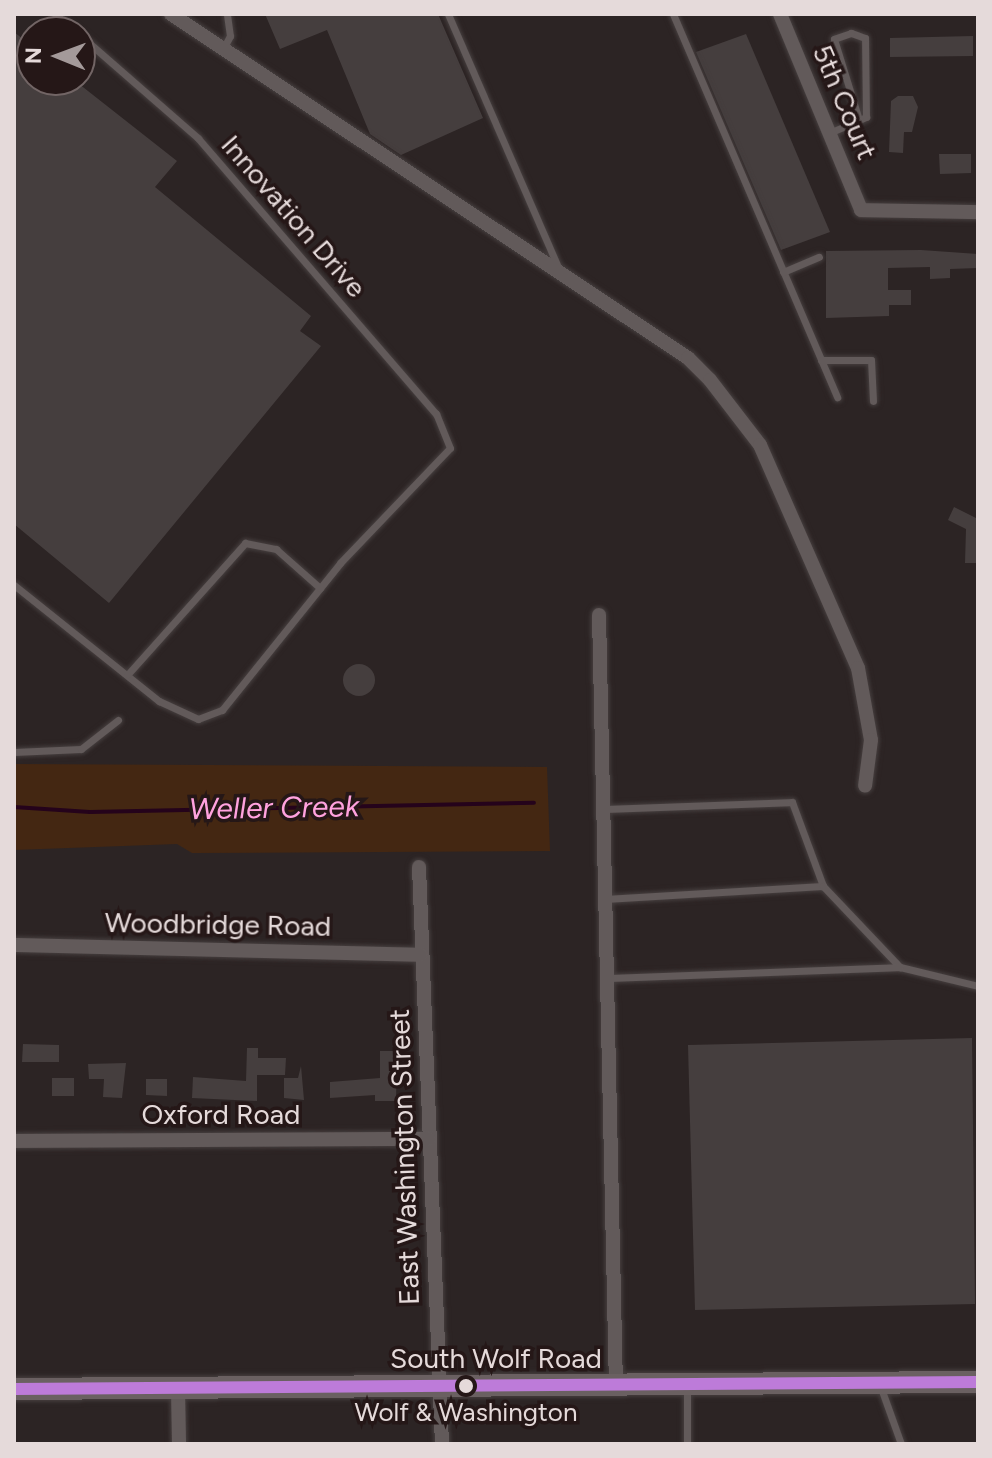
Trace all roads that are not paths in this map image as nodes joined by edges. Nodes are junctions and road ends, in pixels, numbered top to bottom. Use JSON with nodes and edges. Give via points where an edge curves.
{"nodes":[{"id":1,"x":227,"y":14,"type":"edge"},
{"id":2,"x":448,"y":14,"type":"edge"},
{"id":3,"x":673,"y":14,"type":"edge"},
{"id":4,"x":780,"y":14,"type":"edge"},
{"id":5,"x":173,"y":15,"type":"edge"},
{"id":6,"x":223,"y":49,"type":"junction"},
{"id":7,"x":96,"y":50,"type":"edge"},
{"id":8,"x":859,"y":120,"type":"junction"},
{"id":9,"x":829,"y":133,"type":"junction"},
{"id":10,"x":978,"y":212,"type":"edge"},
{"id":11,"x":819,"y":257,"type":"dead end"},
{"id":12,"x":783,"y":272,"type":"junction"},
{"id":13,"x":562,"y":274,"type":"junction"},
{"id":14,"x":821,"y":360,"type":"junction"},
{"id":15,"x":837,"y":397,"type":"dead end"},
{"id":16,"x":873,"y":401,"type":"dead end"},
{"id":17,"x":14,"y":585,"type":"edge"},
{"id":18,"x":320,"y":588,"type":"junction"},
{"id":19,"x":599,"y":615,"type":"dead end"},
{"id":20,"x":128,"y":674,"type":"junction"},
{"id":21,"x":118,"y":720,"type":"dead end"},
{"id":22,"x":14,"y":752,"type":"edge"},
{"id":23,"x":865,"y":786,"type":"dead end"},
{"id":24,"x":599,"y":809,"type":"junction"},
{"id":25,"x":419,"y":867,"type":"dead end"},
{"id":26,"x":823,"y":886,"type":"junction"},
{"id":27,"x":601,"y":899,"type":"junction"},
{"id":28,"x":14,"y":945,"type":"edge"},
{"id":29,"x":421,"y":955,"type":"junction"},
{"id":30,"x":900,"y":967,"type":"junction"},
{"id":31,"x":604,"y":978,"type":"junction"},
{"id":32,"x":978,"y":986,"type":"edge"},
{"id":33,"x":429,"y":1139,"type":"junction"},
{"id":34,"x":14,"y":1141,"type":"edge"},
{"id":35,"x":978,"y":1382,"type":"edge"},
{"id":36,"x":880,"y":1386,"type":"junction"},
{"id":37,"x":616,"y":1387,"type":"junction"},
{"id":38,"x":687,"y":1387,"type":"junction"},
{"id":39,"x":440,"y":1388,"type":"junction"},
{"id":40,"x":14,"y":1389,"type":"edge"},
{"id":41,"x":178,"y":1390,"type":"junction"},
{"id":42,"x":179,"y":1444,"type":"edge"},
{"id":43,"x":442,"y":1444,"type":"edge"},
{"id":44,"x":687,"y":1444,"type":"edge"},
{"id":45,"x":901,"y":1444,"type":"edge"}],
"edges":[{"from":1,"to":6,"type":"lane","via":[[230,36]]},
{"from":2,"to":13,"type":"lane"},
{"from":3,"to":12,"type":"lane"},
{"from":4,"to":9,"type":"street","name":"5th Court"},
{"from":5,"to":6,"type":"street"},
{"from":6,"to":13,"type":"street"},
{"from":7,"to":18,"type":"lane","name":"Innovation Drive","via":[[198,138],[436,414],[450,448]]},
{"from":8,"to":8,"type":"lane","via":[[866,117],[865,38],[851,33],[834,39]]},
{"from":8,"to":9,"type":"lane"},
{"from":9,"to":10,"type":"street","name":"5th Court","via":[[861,210]]},
{"from":11,"to":12,"type":"lane"},
{"from":12,"to":14,"type":"lane"},
{"from":13,"to":23,"type":"street","via":[[688,358],[760,445],[858,668],[871,740]]},
{"from":14,"to":15,"type":"lane"},
{"from":14,"to":16,"type":"lane","via":[[871,360]]},
{"from":17,"to":20,"type":"lane"},
{"from":18,"to":20,"type":"lane","via":[[276,549],[245,543]]},
{"from":18,"to":20,"type":"lane","via":[[222,710],[198,719],[159,701]]},
{"from":19,"to":24,"type":"street"},
{"from":21,"to":22,"type":"lane","via":[[81,749]]},
{"from":24,"to":26,"type":"lane","via":[[792,802]]},
{"from":24,"to":27,"type":"street"},
{"from":25,"to":29,"type":"street","name":"East Washington Street"},
{"from":26,"to":27,"type":"lane"},
{"from":26,"to":30,"type":"lane"},
{"from":27,"to":31,"type":"street"},
{"from":28,"to":29,"type":"street","name":"Woodbridge Road"},
{"from":29,"to":33,"type":"street","name":"East Washington Street"},
{"from":30,"to":31,"type":"lane"},
{"from":30,"to":32,"type":"lane"},
{"from":31,"to":37,"type":"street"},
{"from":33,"to":34,"type":"street","name":"Oxford Road"},
{"from":33,"to":39,"type":"street","name":"East Washington Street"},
{"from":35,"to":36,"type":"main road","name":"South Wolf Road"},
{"from":36,"to":38,"type":"main road","name":"South Wolf Road"},
{"from":36,"to":45,"type":"lane"},
{"from":37,"to":38,"type":"main road","name":"South Wolf Road"},
{"from":37,"to":39,"type":"main road","name":"South Wolf Road"},
{"from":38,"to":44,"type":"lane"},
{"from":39,"to":41,"type":"main road","name":"South Wolf Road"},
{"from":39,"to":43,"type":"street","name":"East Washington Street"},
{"from":40,"to":41,"type":"main road","name":"South Wolf Road"},
{"from":41,"to":42,"type":"street"}]}
